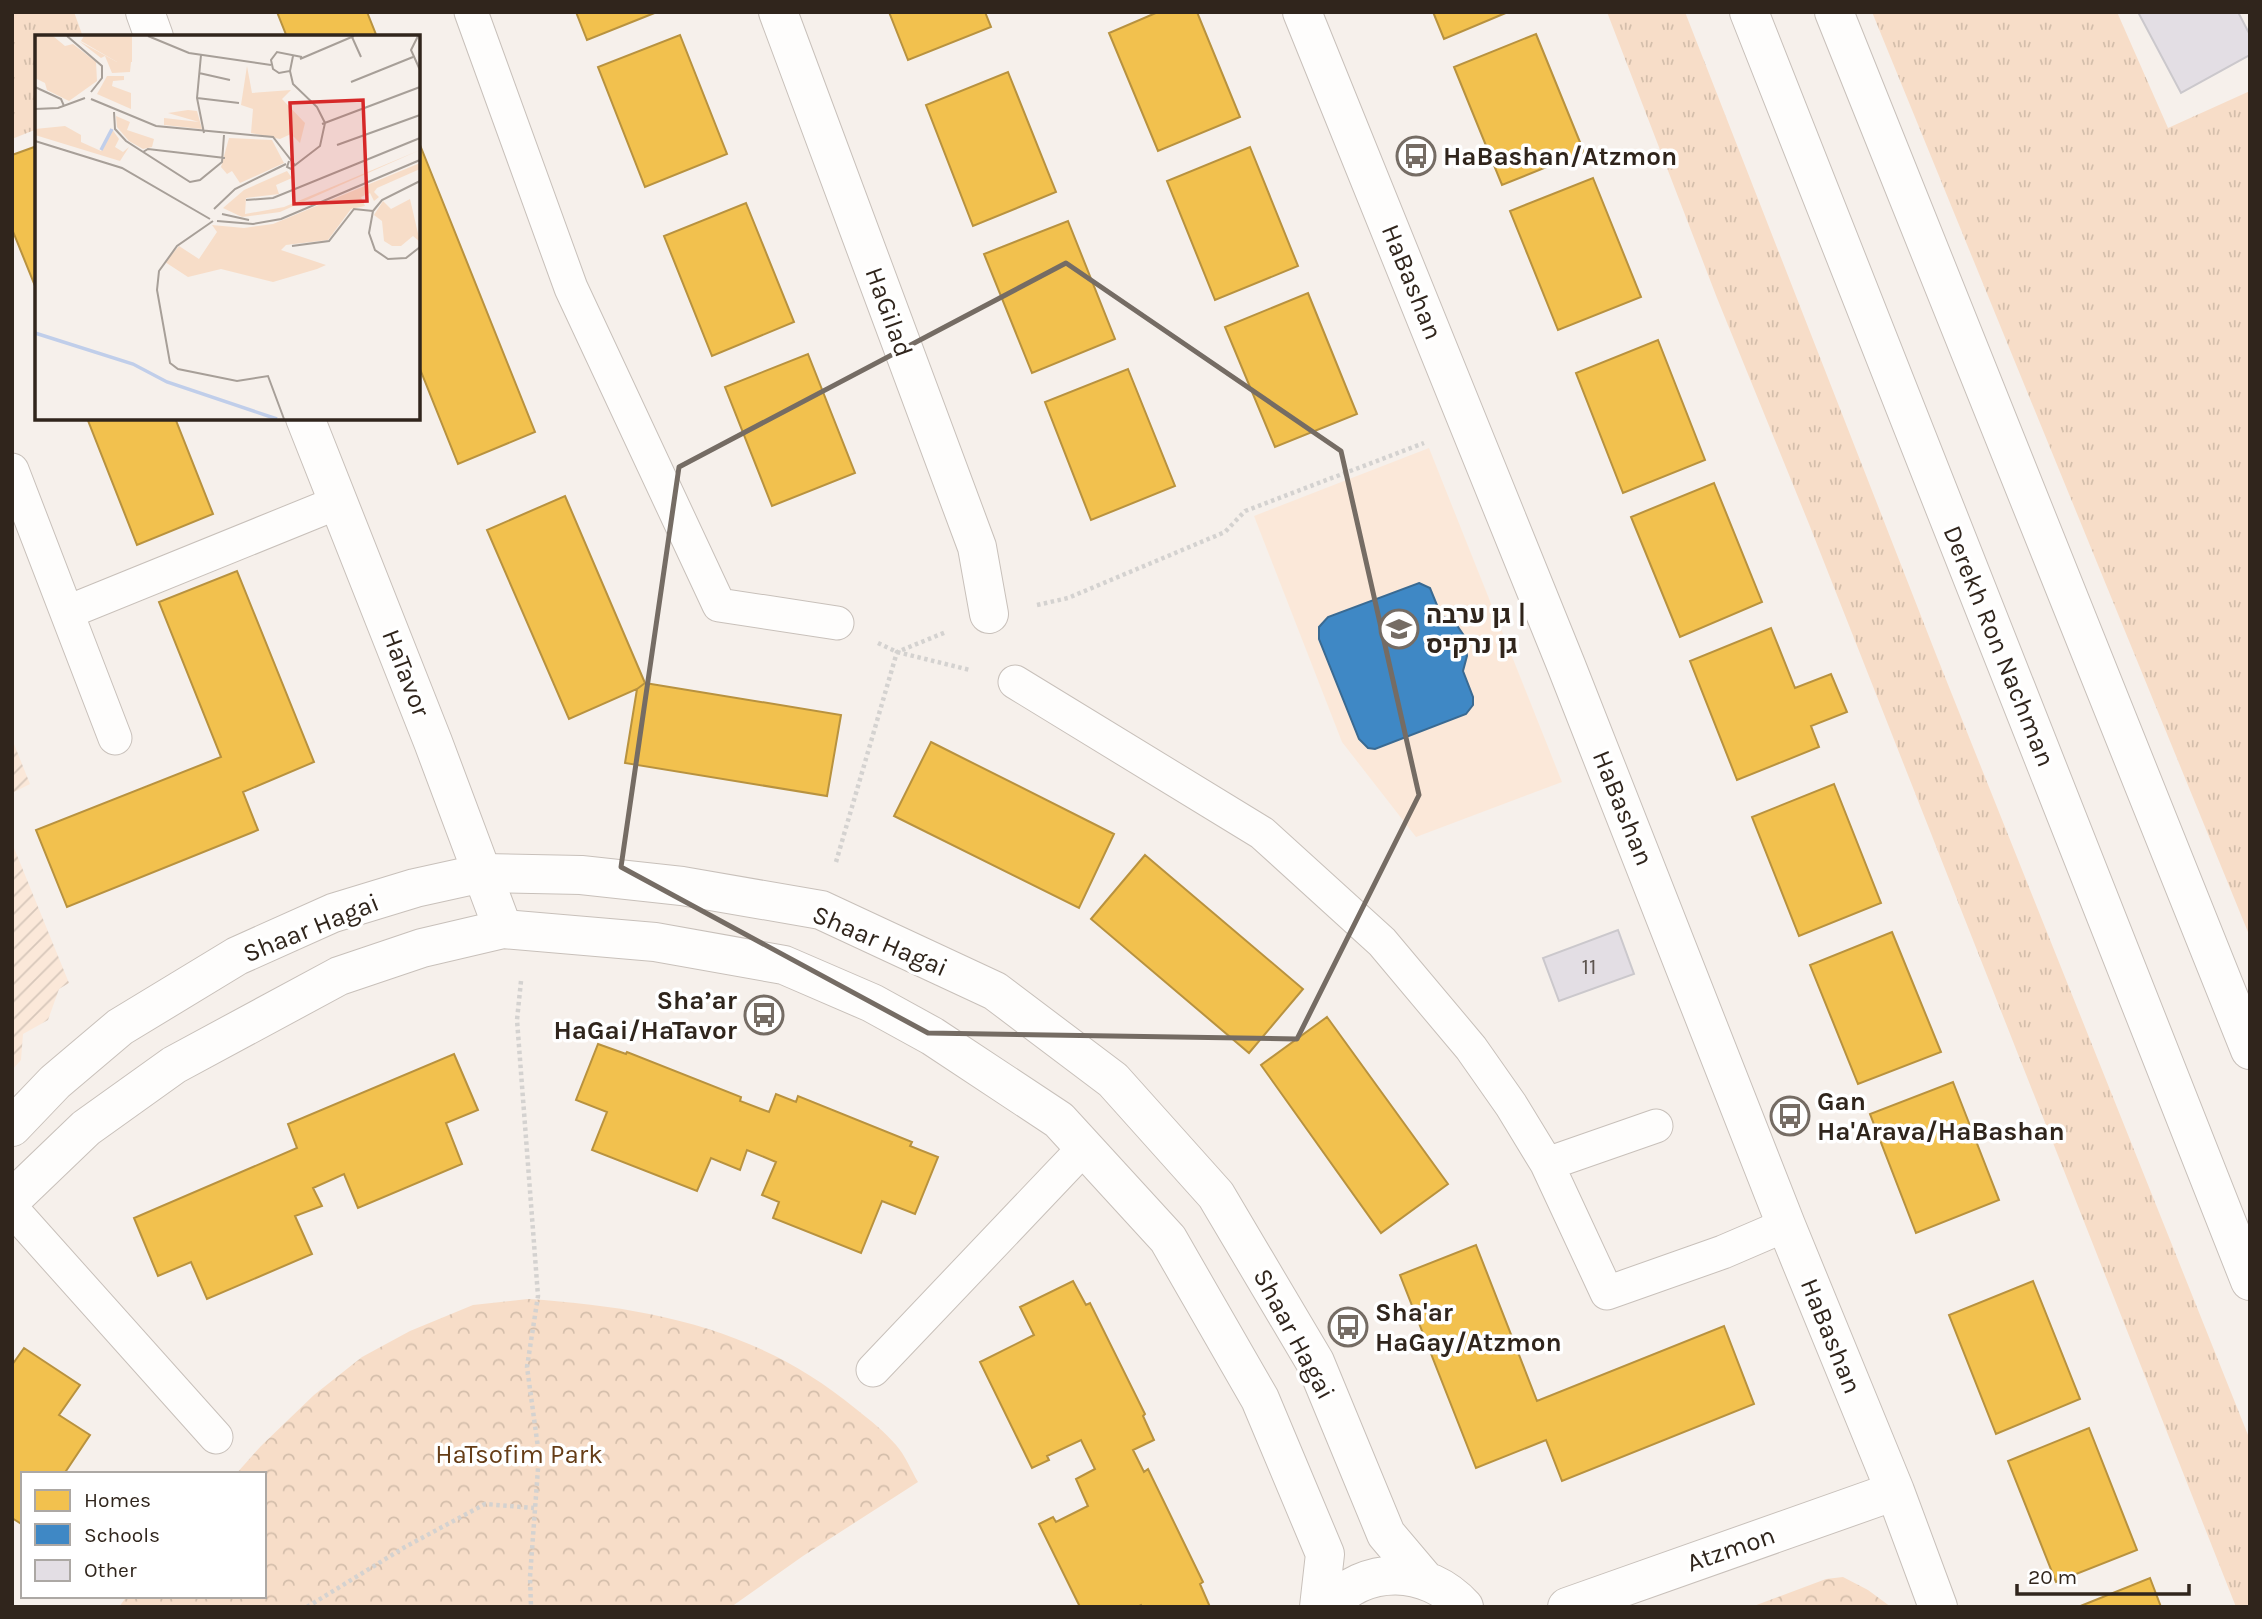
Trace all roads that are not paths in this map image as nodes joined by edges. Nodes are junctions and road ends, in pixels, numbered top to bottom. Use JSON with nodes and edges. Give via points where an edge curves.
{"nodes":[{"id":1,"x":145,"y":12,"type":"edge"},
{"id":2,"x":471,"y":12,"type":"edge"},
{"id":3,"x":778,"y":12,"type":"edge"},
{"id":4,"x":1302,"y":12,"type":"edge"},
{"id":5,"x":1749,"y":12,"type":"edge"},
{"id":6,"x":1834,"y":12,"type":"edge"},
{"id":7,"x":153,"y":35,"type":"edge"},
{"id":8,"x":306,"y":420,"type":"edge"},
{"id":9,"x":12,"y":470,"type":"edge"},
{"id":10,"x":339,"y":502,"type":"junction"},
{"id":11,"x":68,"y":612,"type":"junction"},
{"id":12,"x":989,"y":614,"type":"road end"},
{"id":13,"x":837,"y":624,"type":"road end"},
{"id":14,"x":1015,"y":682,"type":"road end"},
{"id":15,"x":116,"y":738,"type":"dead end"},
{"id":16,"x":483,"y":873,"type":"junction"},
{"id":17,"x":514,"y":931,"type":"junction"},
{"id":18,"x":2250,"y":1050,"type":"edge"},
{"id":19,"x":1656,"y":1126,"type":"dead end"},
{"id":20,"x":12,"y":1127,"type":"edge"},
{"id":21,"x":1084,"y":1148,"type":"junction"},
{"id":22,"x":1547,"y":1164,"type":"junction"},
{"id":23,"x":12,"y":1199,"type":"edge"},
{"id":24,"x":12,"y":1209,"type":"edge"},
{"id":25,"x":1786,"y":1225,"type":"junction"},
{"id":26,"x":2250,"y":1280,"type":"edge"},
{"id":27,"x":873,"y":1370,"type":"dead end"},
{"id":28,"x":216,"y":1437,"type":"dead end"},
{"id":29,"x":1895,"y":1491,"type":"junction"},
{"id":30,"x":1424,"y":1579,"type":"junction"},
{"id":31,"x":1319,"y":1607,"type":"edge"},
{"id":32,"x":1328,"y":1607,"type":"edge"},
{"id":33,"x":1464,"y":1607,"type":"edge"},
{"id":34,"x":1567,"y":1607,"type":"edge"},
{"id":35,"x":1938,"y":1607,"type":"edge"}],
"edges":[{"from":1,"to":7,"type":"street"},
{"from":2,"to":13,"type":"lane","via":[[571,288],[719,605]]},
{"from":3,"to":12,"type":"street","name":"HaGilad","via":[[977,547]]},
{"from":4,"to":25,"type":"street","name":"HaBashan"},
{"from":5,"to":26,"type":"street","name":"Derekh Ron Nachman"},
{"from":6,"to":18,"type":"street"},
{"from":8,"to":10,"type":"street","name":"HaTavor"},
{"from":9,"to":11,"type":"lane"},
{"from":10,"to":11,"type":"lane"},
{"from":10,"to":16,"type":"street","name":"HaTavor"},
{"from":11,"to":15,"type":"lane"},
{"from":14,"to":22,"type":"lane","via":[[1262,833],[1282,851],[1382,942],[1471,1048]]},
{"from":16,"to":17,"type":"street","name":"HaTavor"},
{"from":16,"to":20,"type":"street","name":"Shaar Hagai","via":[[333,913],[237,956],[120,1027],[55,1082]]},
{"from":16,"to":30,"type":"street","name":"Shaar Hagai","via":[[581,875],[682,886],[821,910],[995,991],[1113,1080],[1216,1195],[1315,1362],[1386,1534]]},
{"from":17,"to":21,"type":"street","via":[[655,942],[784,965],[872,1003],[932,1036],[1059,1120]]},
{"from":17,"to":23,"type":"street","via":[[422,948],[339,976],[174,1065],[86,1128]]},
{"from":19,"to":22,"type":"lane"},
{"from":21,"to":27,"type":"lane"},
{"from":21,"to":31,"type":"street","via":[[1168,1239],[1260,1399],[1325,1554]]},
{"from":22,"to":25,"type":"lane","via":[[1607,1293]]},
{"from":24,"to":28,"type":"lane"},
{"from":25,"to":29,"type":"street","name":"HaBashan"},
{"from":29,"to":34,"type":"street","name":"Atzmon"},
{"from":29,"to":35,"type":"street","name":"HaBashan"},
{"from":30,"to":32,"type":"street","via":[[1398,1575],[1366,1579],[1338,1595]]},
{"from":30,"to":33,"type":"street","via":[[1452,1594]]}]}
